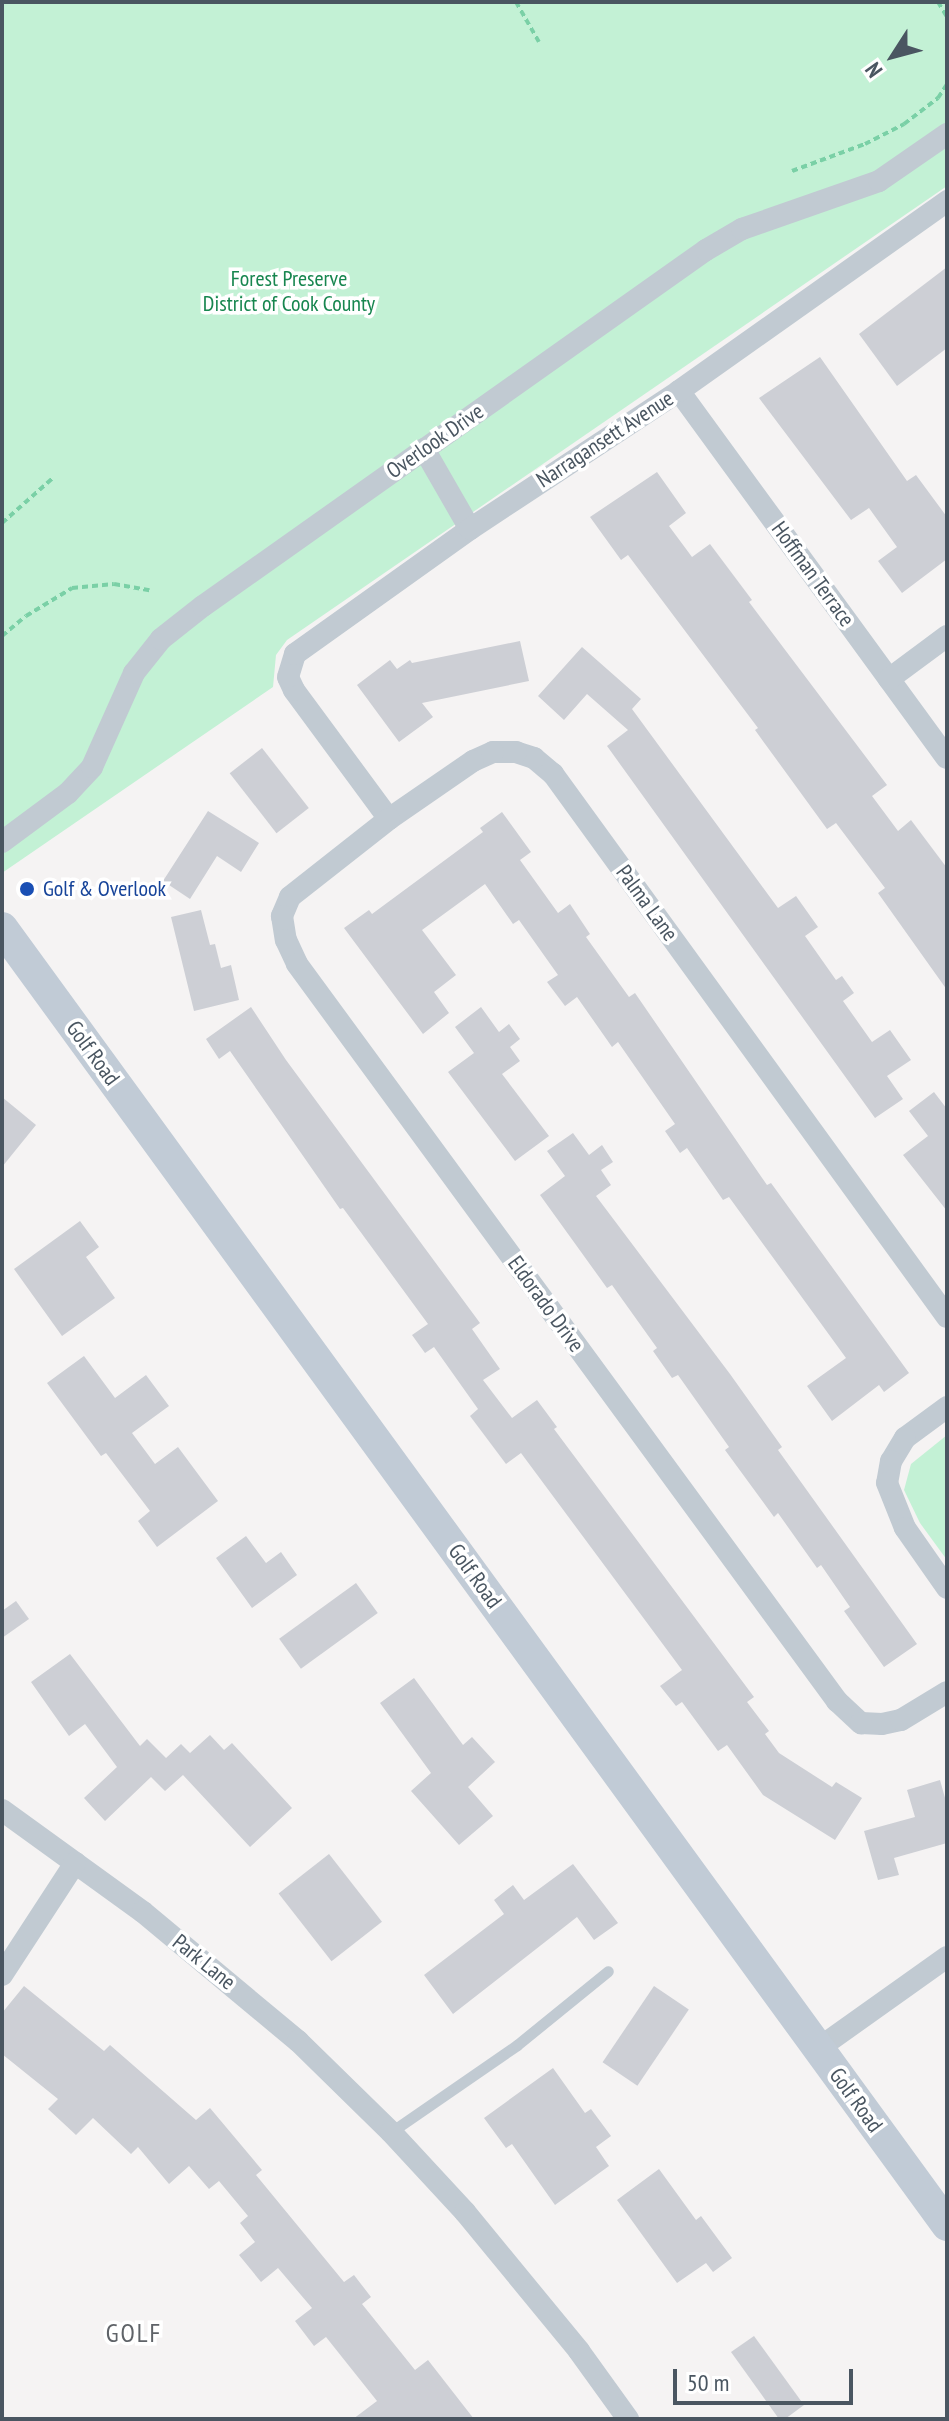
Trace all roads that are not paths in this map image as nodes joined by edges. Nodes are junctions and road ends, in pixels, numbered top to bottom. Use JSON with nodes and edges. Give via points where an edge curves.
{"nodes":[{"id":1,"x":947,"y":134,"type":"edge"},
{"id":2,"x":947,"y":201,"type":"edge"},
{"id":3,"x":679,"y":391,"type":"junction"},
{"id":4,"x":424,"y":449,"type":"junction"},
{"id":5,"x":470,"y":529,"type":"junction"},
{"id":6,"x":947,"y":636,"type":"edge"},
{"id":7,"x":889,"y":679,"type":"junction"},
{"id":8,"x":947,"y":758,"type":"edge"},
{"id":9,"x":389,"y":819,"type":"junction"},
{"id":10,"x":2,"y":842,"type":"edge"},
{"id":11,"x":2,"y":928,"type":"edge"},
{"id":12,"x":947,"y":1317,"type":"edge"},
{"id":13,"x":947,"y":1407,"type":"edge"},
{"id":14,"x":947,"y":1588,"type":"edge"},
{"id":15,"x":947,"y":1692,"type":"edge"},
{"id":16,"x":2,"y":1810,"type":"edge"},
{"id":17,"x":75,"y":1863,"type":"junction"},
{"id":18,"x":947,"y":1957,"type":"edge"},
{"id":19,"x":608,"y":1971,"type":"dead end"},
{"id":20,"x":2,"y":1975,"type":"edge"},
{"id":21,"x":819,"y":2048,"type":"junction"},
{"id":22,"x":391,"y":2132,"type":"junction"},
{"id":23,"x":947,"y":2225,"type":"edge"},
{"id":24,"x":628,"y":2419,"type":"edge"}],
"edges":[{"from":1,"to":4,"type":"street","name":"Overlook Drive","via":[[879,181],[742,229],[706,250]]},
{"from":2,"to":3,"type":"street","name":"Narragansett Avenue"},
{"from":3,"to":5,"type":"street","name":"Narragansett Avenue"},
{"from":3,"to":7,"type":"street","name":"Hoffman Terrace"},
{"from":4,"to":5,"type":"street"},
{"from":4,"to":10,"type":"street","name":"Overlook Drive","via":[[161,639],[134,673],[92,767],[68,793]]},
{"from":5,"to":9,"type":"street","name":"Narragansett Avenue","via":[[310,641],[290,667],[294,690]]},
{"from":6,"to":7,"type":"street"},
{"from":7,"to":8,"type":"street","name":"Hoffman Terrace"},
{"from":9,"to":12,"type":"street","name":"Palma Lane","via":[[493,752],[534,758],[553,774]]},
{"from":9,"to":15,"type":"street","name":"Eldorado Drive","via":[[290,897],[282,916],[297,964],[848,1714],[861,1723],[901,1720]]},
{"from":11,"to":21,"type":"main road","name":"Golf Road"},
{"from":13,"to":14,"type":"street","via":[[905,1438],[891,1461],[887,1483],[905,1528]]},
{"from":16,"to":17,"type":"street","name":"Park Lane"},
{"from":17,"to":20,"type":"street"},
{"from":17,"to":22,"type":"street","name":"Park Lane","via":[[234,1986]]},
{"from":18,"to":21,"type":"street"},
{"from":19,"to":22,"type":"lane","via":[[517,2045]]},
{"from":21,"to":23,"type":"main road","name":"Golf Road"},
{"from":22,"to":24,"type":"street","name":"Park Lane","via":[[527,2286]]}]}
